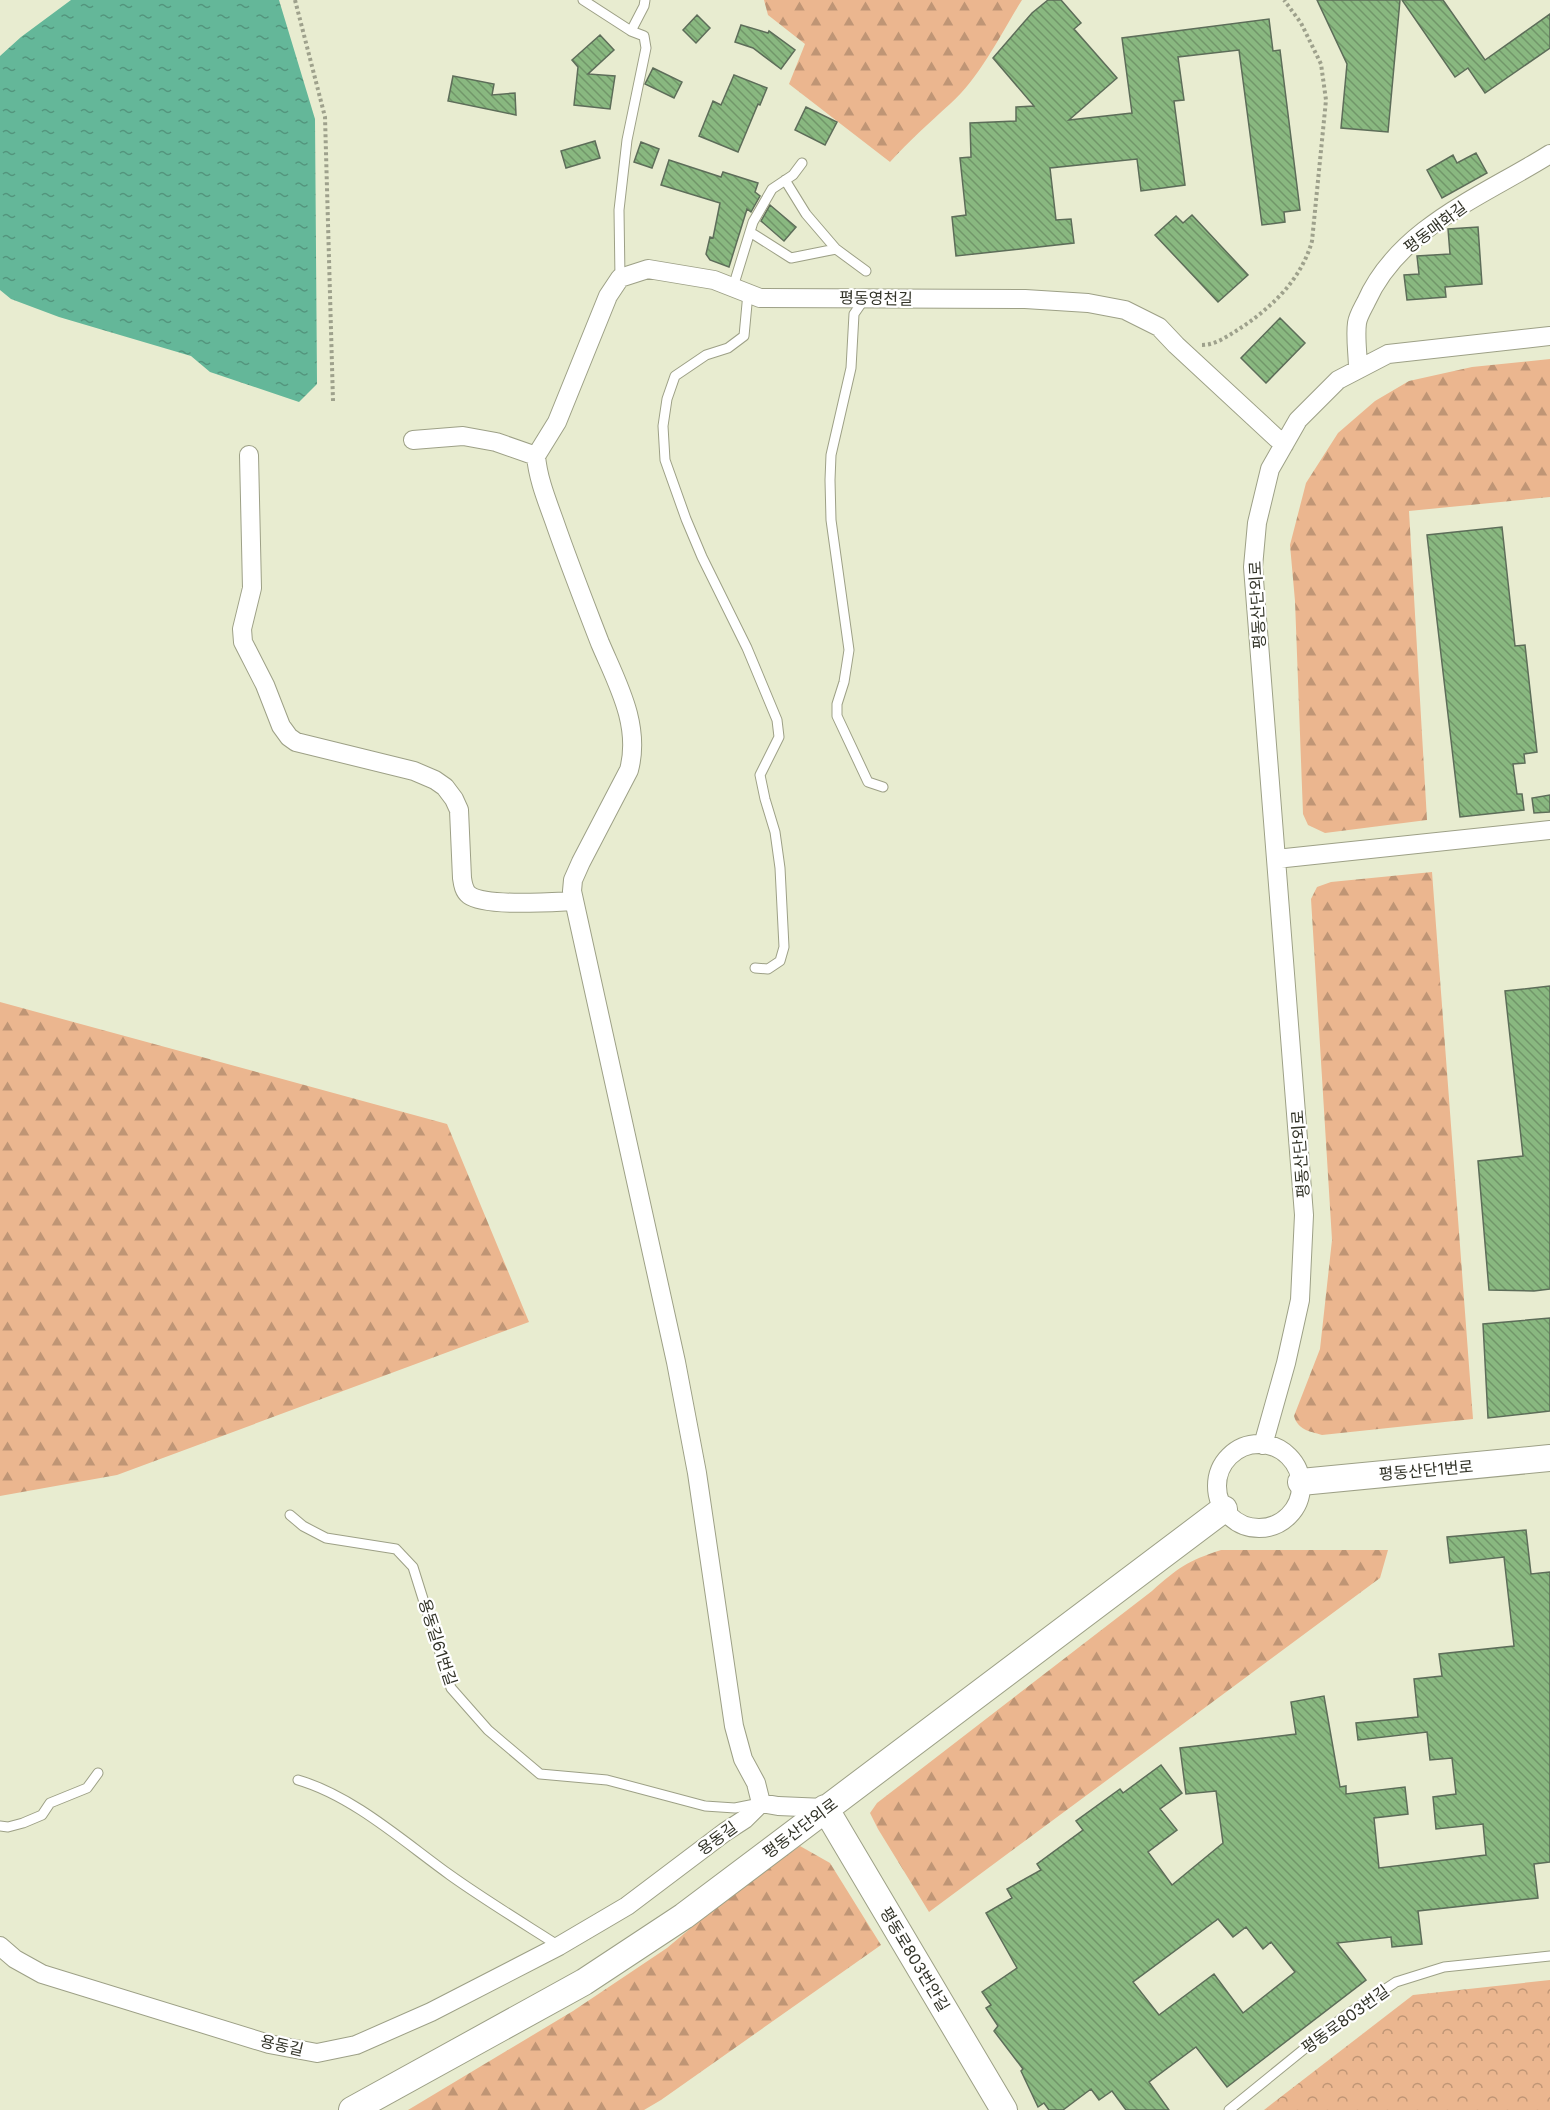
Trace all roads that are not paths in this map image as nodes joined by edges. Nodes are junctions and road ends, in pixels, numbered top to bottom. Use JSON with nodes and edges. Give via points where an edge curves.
{"nodes":[{"id":1,"x":583,"y":0,"type":"edge"},
{"id":2,"x":645,"y":0,"type":"edge"},
{"id":3,"x":631,"y":31,"type":"junction"},
{"id":4,"x":1550,"y":154,"type":"edge"},
{"id":5,"x":802,"y":163,"type":"dead end"},
{"id":6,"x":785,"y":180,"type":"junction"},
{"id":7,"x":750,"y":232,"type":"junction"},
{"id":8,"x":836,"y":249,"type":"junction"},
{"id":9,"x":866,"y":271,"type":"dead end"},
{"id":10,"x":620,"y":278,"type":"junction"},
{"id":11,"x":740,"y":290,"type":"junction"},
{"id":12,"x":865,"y":298,"type":"junction"},
{"id":13,"x":1550,"y":336,"type":"edge"},
{"id":14,"x":1358,"y":369,"type":"junction"},
{"id":15,"x":413,"y":440,"type":"dead end"},
{"id":16,"x":1284,"y":445,"type":"junction"},
{"id":17,"x":249,"y":455,"type":"dead end"},
{"id":18,"x":536,"y":456,"type":"junction"},
{"id":19,"x":883,"y":787,"type":"dead end"},
{"id":20,"x":1550,"y":830,"type":"edge"},
{"id":21,"x":1276,"y":859,"type":"junction"},
{"id":22,"x":573,"y":902,"type":"junction"},
{"id":23,"x":755,"y":968,"type":"dead end"},
{"id":24,"x":1263,"y":1444,"type":"junction"},
{"id":25,"x":1550,"y":1458,"type":"edge"},
{"id":26,"x":1301,"y":1482,"type":"junction"},
{"id":27,"x":1224,"y":1509,"type":"junction"},
{"id":28,"x":290,"y":1515,"type":"dead end"},
{"id":29,"x":98,"y":1773,"type":"dead end"},
{"id":30,"x":298,"y":1780,"type":"dead end"},
{"id":31,"x":761,"y":1803,"type":"junction"},
{"id":32,"x":825,"y":1808,"type":"junction"},
{"id":33,"x":0,"y":1826,"type":"edge"},
{"id":34,"x":0,"y":1946,"type":"edge"},
{"id":35,"x":559,"y":1946,"type":"junction"},
{"id":36,"x":1550,"y":1956,"type":"edge"},
{"id":37,"x":352,"y":2110,"type":"edge"},
{"id":38,"x":1004,"y":2110,"type":"edge"},
{"id":39,"x":1229,"y":2110,"type":"edge"}],
"edges":[{"from":1,"to":3,"type":"lane"},
{"from":2,"to":3,"type":"lane"},
{"from":3,"to":10,"type":"lane","via":[[644,36],[646,48],[624,163],[619,210]]},
{"from":4,"to":14,"type":"street","name":"평동매화길","via":[[1451,211],[1409,244],[1375,282],[1357,322]]},
{"from":5,"to":6,"type":"lane"},
{"from":6,"to":7,"type":"lane","via":[[772,189]]},
{"from":6,"to":8,"type":"lane","via":[[806,214]]},
{"from":7,"to":8,"type":"lane","via":[[791,258]]},
{"from":7,"to":11,"type":"lane"},
{"from":8,"to":9,"type":"lane"},
{"from":10,"to":11,"type":"street","name":"평동영천길","via":[[648,269],[714,280]]},
{"from":10,"to":18,"type":"street","via":[[608,296],[557,422]]},
{"from":11,"to":12,"type":"street","name":"평동영천길","via":[[760,298]]},
{"from":11,"to":23,"type":"lane","via":[[744,336],[675,376],[663,426],[665,460],[686,519],[777,720],[779,737],[760,775],[779,859],[784,947],[780,961],[768,969]]},
{"from":12,"to":16,"type":"street","name":"평동영천길","via":[[1025,299],[1125,310],[1159,327]]},
{"from":12,"to":19,"type":"lane","via":[[854,314],[851,368],[831,455],[831,520],[849,650],[837,716],[868,782]]},
{"from":13,"to":14,"type":"street","name":"평동산단외로","via":[[1388,354]]},
{"from":14,"to":16,"type":"street","name":"평동산단외로","via":[[1338,380],[1298,420]]},
{"from":15,"to":18,"type":"street","via":[[469,437]]},
{"from":16,"to":21,"type":"street","name":"평동산단외로","via":[[1270,469],[1257,523],[1253,567]]},
{"from":17,"to":22,"type":"street","via":[[252,588],[242,636],[285,732],[296,742],[414,771],[445,787],[459,810],[462,878],[468,894],[483,901]]},
{"from":18,"to":22,"type":"street","via":[[537,474],[629,714],[633,740],[629,770],[573,880]]},
{"from":20,"to":21,"type":"street"},
{"from":21,"to":24,"type":"street","name":"평동산단외로","via":[[1304,1215],[1300,1300]]},
{"from":22,"to":31,"type":"street","via":[[695,1462],[734,1726]]},
{"from":24,"to":26,"type":"street","via":[[1289,1456]]},
{"from":24,"to":27,"type":"street","via":[[1244,1448],[1227,1459],[1217,1484]]},
{"from":25,"to":26,"type":"street","name":"평동산단1번로"},
{"from":26,"to":27,"type":"street","via":[[1295,1510],[1271,1527],[1245,1526]]},
{"from":27,"to":32,"type":"street","name":"평동산단외로"},
{"from":28,"to":31,"type":"lane","name":"용동길61번길","via":[[326,1538],[396,1549],[413,1567],[451,1688],[488,1730],[540,1774],[608,1780],[705,1806],[735,1808]]},
{"from":29,"to":33,"type":"lane","via":[[87,1788],[50,1803],[42,1815]]},
{"from":30,"to":35,"type":"lane","via":[[316,1785],[366,1815]]},
{"from":31,"to":32,"type":"street"},
{"from":31,"to":35,"type":"street","name":"용동길","via":[[627,1906]]},
{"from":32,"to":37,"type":"street","name":"평동산단외로","via":[[684,1916],[584,1982]]},
{"from":32,"to":38,"type":"street","name":"평동로803번안길"},
{"from":34,"to":35,"type":"street","name":"용동길","via":[[42,1974],[269,2044],[317,2053],[356,2045],[431,2012]]},
{"from":36,"to":39,"type":"lane","name":"평동로803번길","via":[[1444,1967],[1396,1982],[1346,2015]]}]}
